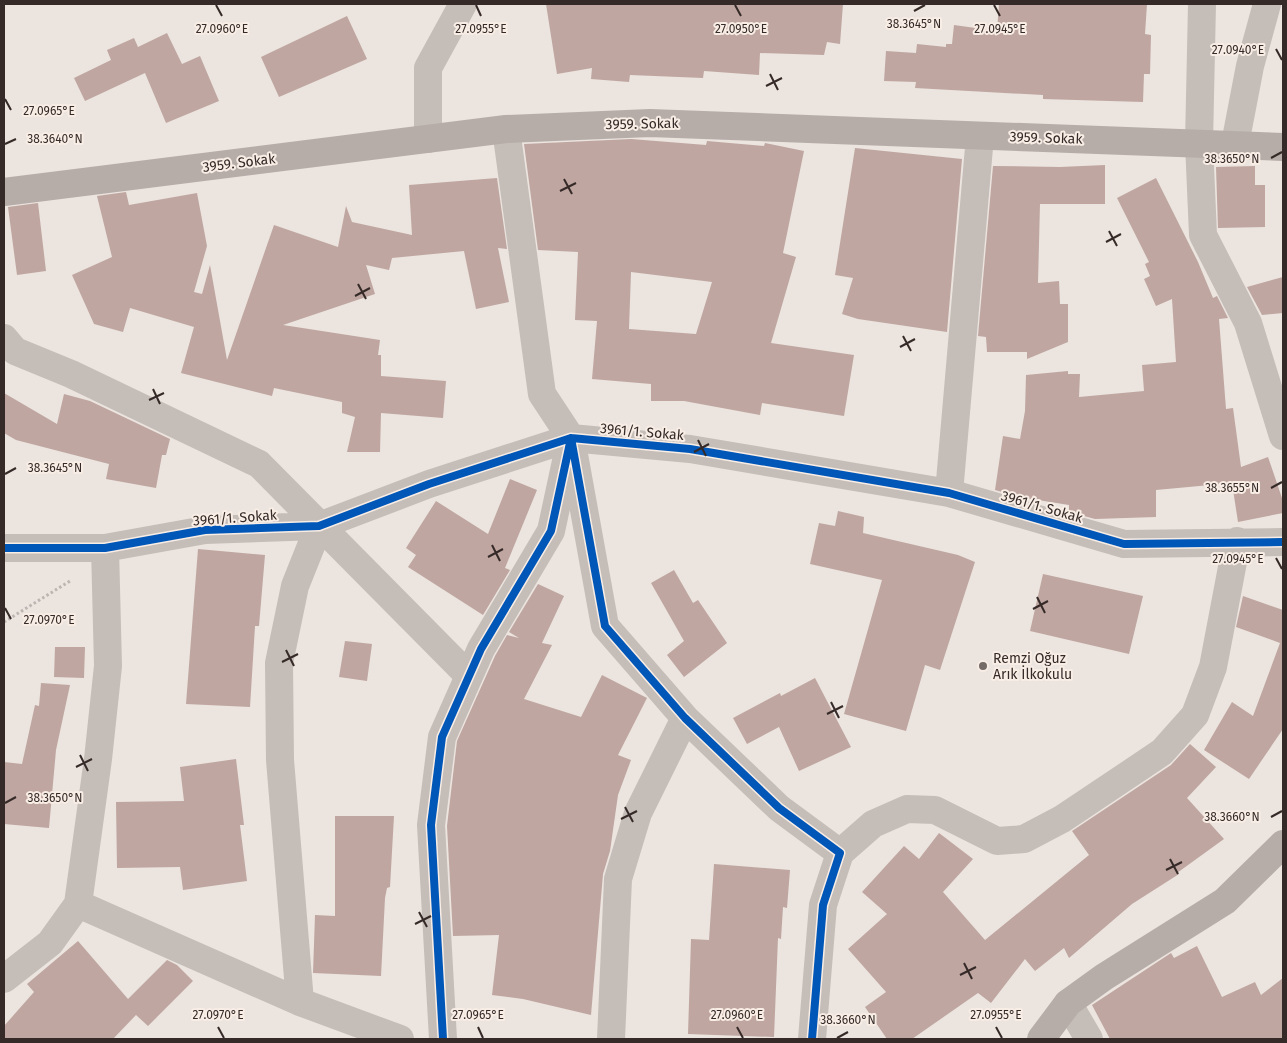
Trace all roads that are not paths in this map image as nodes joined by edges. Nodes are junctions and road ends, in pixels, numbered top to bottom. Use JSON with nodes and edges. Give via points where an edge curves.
{"nodes":[{"id":1,"x":463,"y":4,"type":"edge"},
{"id":2,"x":1202,"y":4,"type":"edge"},
{"id":3,"x":1268,"y":4,"type":"edge"},
{"id":4,"x":506,"y":129,"type":"junction"},
{"id":5,"x":980,"y":136,"type":"junction"},
{"id":6,"x":428,"y":139,"type":"junction"},
{"id":7,"x":1199,"y":143,"type":"junction"},
{"id":8,"x":1235,"y":144,"type":"junction"},
{"id":9,"x":1283,"y":147,"type":"edge"},
{"id":10,"x":4,"y":192,"type":"edge"},
{"id":11,"x":4,"y":338,"type":"edge"},
{"id":12,"x":1283,"y":436,"type":"edge"},
{"id":13,"x":571,"y":438,"type":"junction"},
{"id":14,"x":949,"y":493,"type":"junction"},
{"id":15,"x":319,"y":526,"type":"junction"},
{"id":16,"x":1237,"y":541,"type":"junction"},
{"id":17,"x":1283,"y":542,"type":"edge"},
{"id":18,"x":4,"y":548,"type":"edge"},
{"id":19,"x":105,"y":548,"type":"junction"},
{"id":20,"x":469,"y":676,"type":"junction"},
{"id":21,"x":686,"y":718,"type":"junction"},
{"id":22,"x":1283,"y":844,"type":"edge"},
{"id":23,"x":840,"y":853,"type":"junction"},
{"id":24,"x":78,"y":904,"type":"junction"},
{"id":25,"x":4,"y":979,"type":"edge"},
{"id":26,"x":300,"y":1002,"type":"junction"},
{"id":27,"x":1068,"y":1003,"type":"junction"},
{"id":28,"x":400,"y":1039,"type":"edge"},
{"id":29,"x":443,"y":1039,"type":"edge"},
{"id":30,"x":611,"y":1039,"type":"edge"},
{"id":31,"x":812,"y":1039,"type":"edge"},
{"id":32,"x":1041,"y":1039,"type":"edge"},
{"id":33,"x":1089,"y":1039,"type":"edge"}],
"edges":[{"from":1,"to":6,"type":"street","via":[[428,68]]},
{"from":2,"to":7,"type":"street"},
{"from":3,"to":8,"type":"street","via":[[1250,66]]},
{"from":4,"to":5,"type":"street","name":"3959. Sokak","via":[[650,122]]},
{"from":4,"to":6,"type":"street","name":"3959. Sokak"},
{"from":4,"to":13,"type":"street","via":[[542,394]]},
{"from":5,"to":7,"type":"street","name":"3959. Sokak"},
{"from":5,"to":14,"type":"street"},
{"from":6,"to":10,"type":"street","name":"3959. Sokak"},
{"from":7,"to":8,"type":"street","name":"3959. Sokak"},
{"from":7,"to":12,"type":"street","via":[[1203,236],[1248,323]]},
{"from":8,"to":9,"type":"street","name":"3959. Sokak"},
{"from":11,"to":15,"type":"street","via":[[15,350],[259,464]]},
{"from":13,"to":14,"type":"street","name":"3961/1. Sokak","via":[[690,449]]},
{"from":13,"to":15,"type":"street","name":"3961/1. Sokak","via":[[429,484]]},
{"from":13,"to":20,"type":"street","via":[[551,531],[481,649]]},
{"from":13,"to":21,"type":"street","via":[[605,626]]},
{"from":14,"to":16,"type":"street","name":"3961/1. Sokak","via":[[1124,544]]},
{"from":15,"to":19,"type":"street","name":"3961/1. Sokak","via":[[206,530]]},
{"from":15,"to":20,"type":"street"},
{"from":15,"to":26,"type":"street","via":[[295,586],[279,664],[280,760]]},
{"from":16,"to":17,"type":"street","name":"3961/1. Sokak"},
{"from":16,"to":23,"type":"street","via":[[1213,667],[1195,715],[1162,752],[1062,819],[1024,839],[997,841],[935,810],[907,809],[872,824]]},
{"from":18,"to":19,"type":"street","name":"3961/1. Sokak"},
{"from":19,"to":24,"type":"street","via":[[108,666]]},
{"from":20,"to":29,"type":"street","via":[[442,737],[431,825]]},
{"from":21,"to":23,"type":"street","via":[[779,808]]},
{"from":21,"to":30,"type":"street","via":[[638,814],[618,879]]},
{"from":22,"to":27,"type":"street","via":[[1225,901]]},
{"from":23,"to":31,"type":"street","via":[[823,906]]},
{"from":24,"to":25,"type":"street","via":[[50,943]]},
{"from":24,"to":26,"type":"street"},
{"from":26,"to":28,"type":"street"},
{"from":27,"to":32,"type":"street"},
{"from":27,"to":33,"type":"street"}]}
